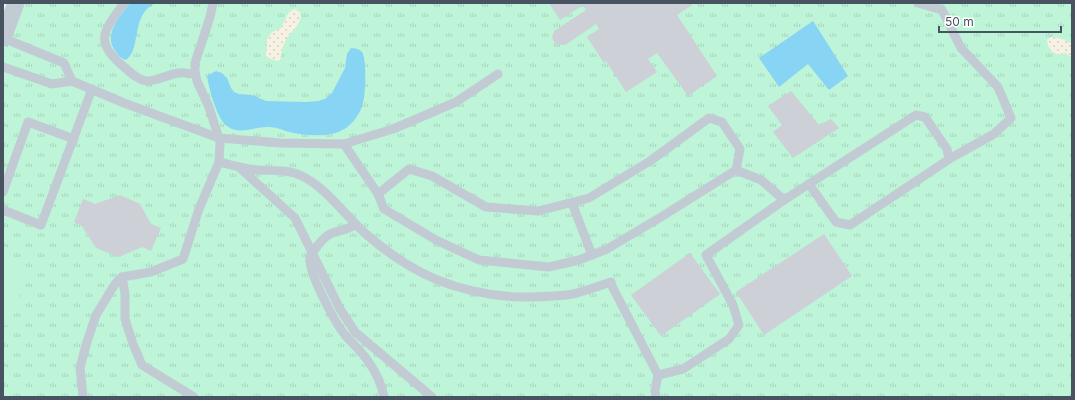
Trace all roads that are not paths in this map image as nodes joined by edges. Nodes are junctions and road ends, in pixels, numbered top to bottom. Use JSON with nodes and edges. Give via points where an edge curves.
{"nodes":[{"id":1,"x":16,"y":3,"type":"edge"},
{"id":2,"x":124,"y":3,"type":"edge"},
{"id":3,"x":918,"y":3,"type":"edge"},
{"id":4,"x":212,"y":4,"type":"edge"},
{"id":5,"x":3,"y":38,"type":"edge"},
{"id":6,"x":3,"y":67,"type":"edge"},
{"id":7,"x":195,"y":72,"type":"junction"},
{"id":8,"x":498,"y":74,"type":"dead end"},
{"id":9,"x":72,"y":81,"type":"junction"},
{"id":10,"x":92,"y":89,"type":"junction"},
{"id":11,"x":219,"y":138,"type":"junction"},
{"id":12,"x":74,"y":139,"type":"junction"},
{"id":13,"x":344,"y":144,"type":"junction"},
{"id":14,"x":949,"y":159,"type":"junction"},
{"id":15,"x":219,"y":162,"type":"junction"},
{"id":16,"x":240,"y":168,"type":"junction"},
{"id":17,"x":736,"y":170,"type":"junction"},
{"id":18,"x":809,"y":184,"type":"junction"},
{"id":19,"x":3,"y":192,"type":"edge"},
{"id":20,"x":378,"y":194,"type":"junction"},
{"id":21,"x":784,"y":200,"type":"junction"},
{"id":22,"x":572,"y":203,"type":"junction"},
{"id":23,"x":3,"y":210,"type":"edge"},
{"id":24,"x":355,"y":224,"type":"junction"},
{"id":25,"x":312,"y":253,"type":"junction"},
{"id":26,"x":592,"y":255,"type":"junction"},
{"id":27,"x":122,"y":277,"type":"junction"},
{"id":28,"x":658,"y":375,"type":"junction"},
{"id":29,"x":83,"y":397,"type":"edge"},
{"id":30,"x":194,"y":397,"type":"edge"},
{"id":31,"x":384,"y":397,"type":"edge"},
{"id":32,"x":432,"y":397,"type":"edge"},
{"id":33,"x":656,"y":397,"type":"edge"}],
"edges":[{"from":1,"to":5,"type":"street"},
{"from":2,"to":7,"type":"lane","via":[[105,31],[104,42],[108,52],[116,60],[138,78],[146,81],[182,72]]},
{"from":3,"to":14,"type":"lane","via":[[942,10],[960,48],[998,87],[1011,118],[994,134]]},
{"from":4,"to":7,"type":"lane","via":[[195,63]]},
{"from":5,"to":9,"type":"lane","via":[[64,63]]},
{"from":6,"to":9,"type":"lane","via":[[52,84]]},
{"from":7,"to":11,"type":"lane"},
{"from":8,"to":13,"type":"lane","via":[[456,102],[393,130]]},
{"from":9,"to":10,"type":"lane"},
{"from":10,"to":11,"type":"lane"},
{"from":10,"to":12,"type":"lane"},
{"from":11,"to":13,"type":"lane","via":[[281,143]]},
{"from":11,"to":15,"type":"lane"},
{"from":12,"to":19,"type":"lane","via":[[28,122]]},
{"from":12,"to":23,"type":"lane","via":[[41,225]]},
{"from":13,"to":20,"type":"lane"},
{"from":14,"to":18,"type":"lane","via":[[850,225],[836,222]]},
{"from":14,"to":18,"type":"lane","via":[[947,149],[925,117],[916,115]]},
{"from":15,"to":16,"type":"lane"},
{"from":15,"to":27,"type":"lane","via":[[183,259],[151,272]]},
{"from":16,"to":24,"type":"lane","via":[[292,172],[304,177],[329,197]]},
{"from":16,"to":25,"type":"lane","via":[[295,218]]},
{"from":17,"to":21,"type":"lane","via":[[761,180]]},
{"from":17,"to":22,"type":"lane","via":[[740,149],[722,122],[709,118],[650,161],[589,198]]},
{"from":17,"to":26,"type":"lane","via":[[654,221]]},
{"from":18,"to":21,"type":"lane"},
{"from":20,"to":22,"type":"lane","via":[[409,169],[432,176],[486,208],[538,211]]},
{"from":20,"to":26,"type":"lane","via":[[384,209],[436,240],[478,260],[549,267]]},
{"from":21,"to":28,"type":"lane","via":[[706,255],[733,305],[739,325],[729,339],[683,369]]},
{"from":22,"to":26,"type":"lane"},
{"from":24,"to":25,"type":"lane","via":[[348,229],[330,234]]},
{"from":24,"to":28,"type":"lane","via":[[403,263],[434,279],[469,290],[503,296],[551,297],[574,294],[611,282]]},
{"from":25,"to":31,"type":"lane","via":[[311,268],[330,311],[345,335],[359,348],[368,362]]},
{"from":25,"to":32,"type":"lane","via":[[340,309],[355,332]]},
{"from":27,"to":29,"type":"lane","via":[[96,315],[88,338],[80,368]]},
{"from":27,"to":30,"type":"lane","via":[[125,319],[142,365]]},
{"from":28,"to":33,"type":"lane"}]}
